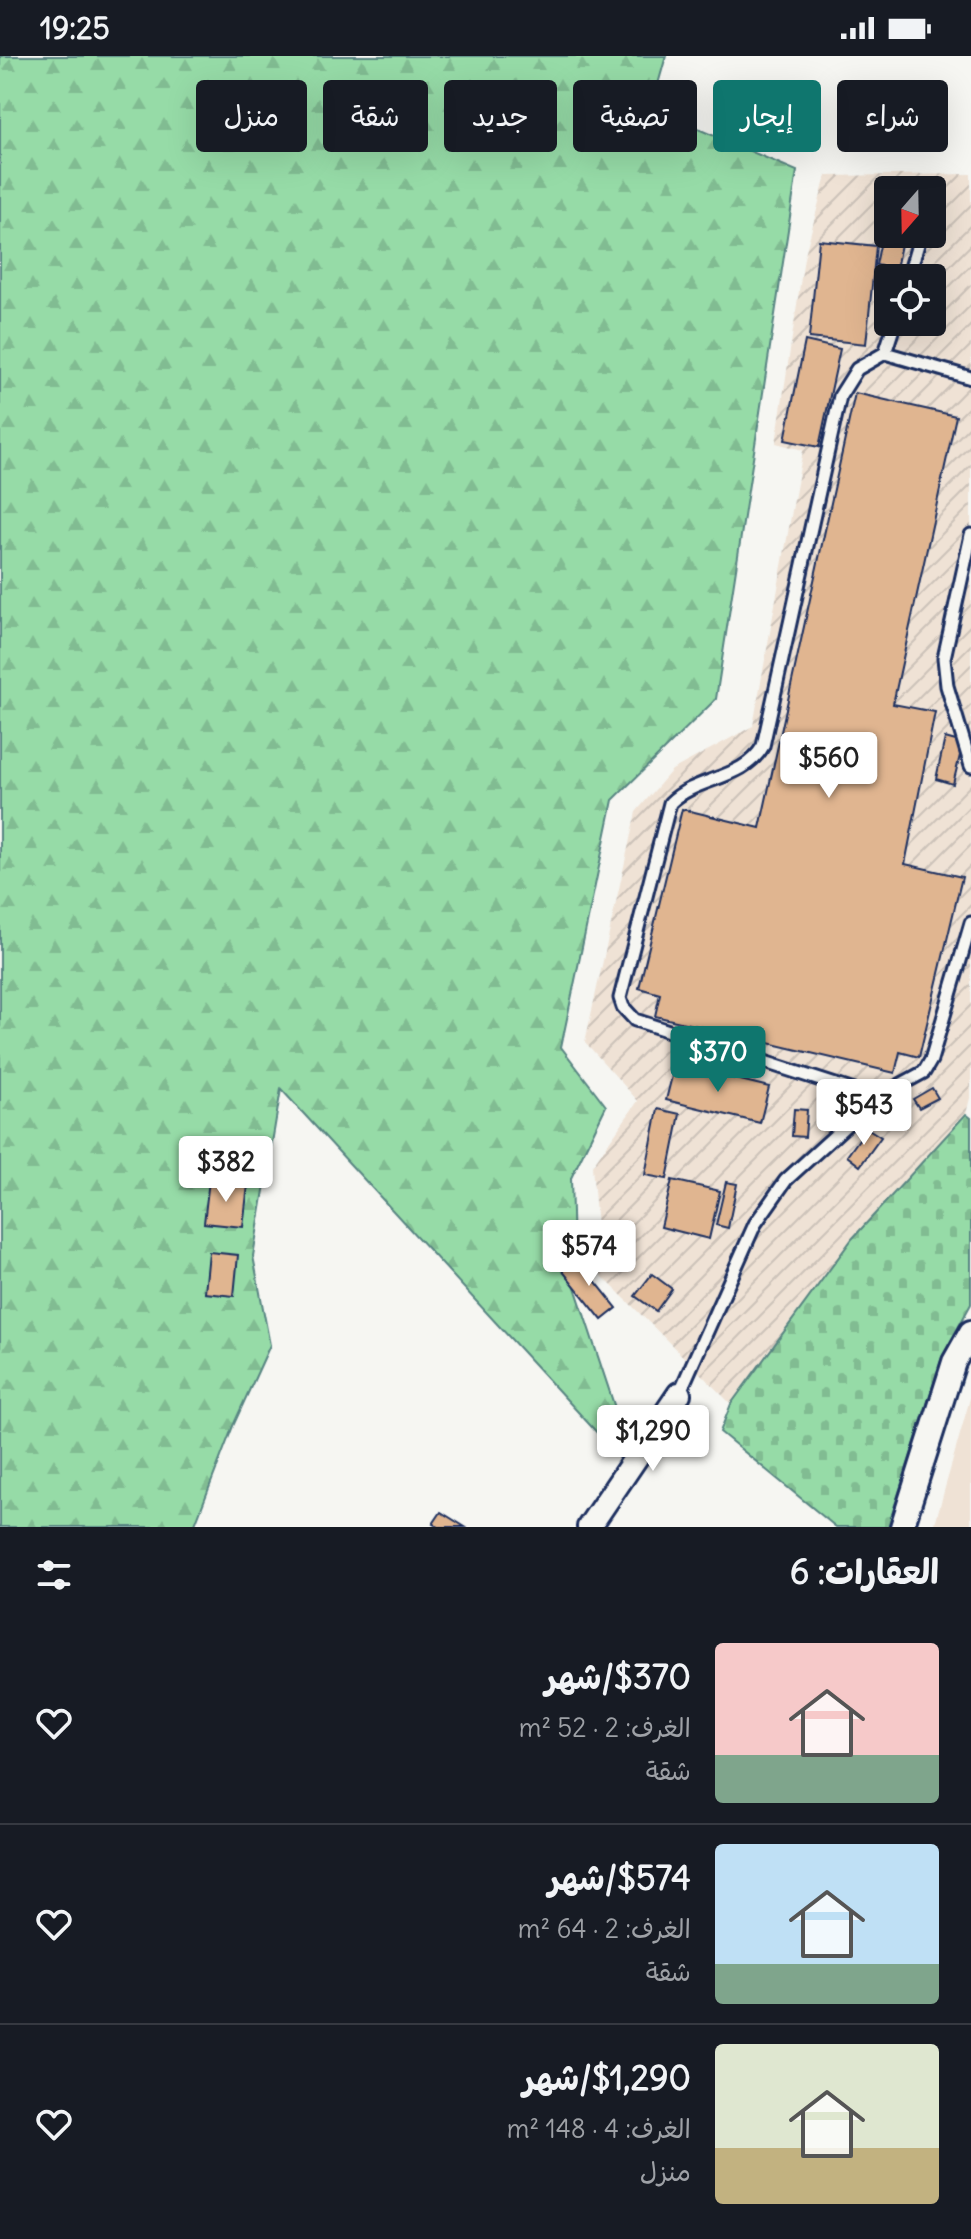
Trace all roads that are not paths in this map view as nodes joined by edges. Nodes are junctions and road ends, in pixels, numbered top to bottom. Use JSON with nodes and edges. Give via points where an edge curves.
{"nodes":[{"id":1,"x":890,"y":336,"type":"edge"},
{"id":2,"x":885,"y":353,"type":"junction"},
{"id":3,"x":971,"y":378,"type":"edge"},
{"id":4,"x":971,"y":535,"type":"edge"},
{"id":5,"x":971,"y":766,"type":"edge"},
{"id":6,"x":971,"y":923,"type":"edge"},
{"id":7,"x":876,"y":1098,"type":"junction"},
{"id":8,"x":971,"y":1332,"type":"edge"},
{"id":9,"x":679,"y":1394,"type":"joint"},
{"id":10,"x":589,"y":1527,"type":"edge"},
{"id":11,"x":902,"y":1527,"type":"edge"}],
"edges":[{"from":1,"to":2,"type":"lane"},
{"from":2,"to":3,"type":"lane"},
{"from":2,"to":7,"type":"lane","via":[[857,369],[840,396],[763,746],[754,761],[681,792],[670,803],[620,998],[635,1020]]},
{"from":4,"to":5,"type":"lane","via":[[944,658]]},
{"from":6,"to":7,"type":"lane","via":[[931,1060],[924,1072]]},
{"from":7,"to":9,"type":"lane","via":[[786,1180],[755,1224]]},
{"from":8,"to":11,"type":"street","via":[[954,1362]]},
{"from":9,"to":10,"type":"street"}]}
